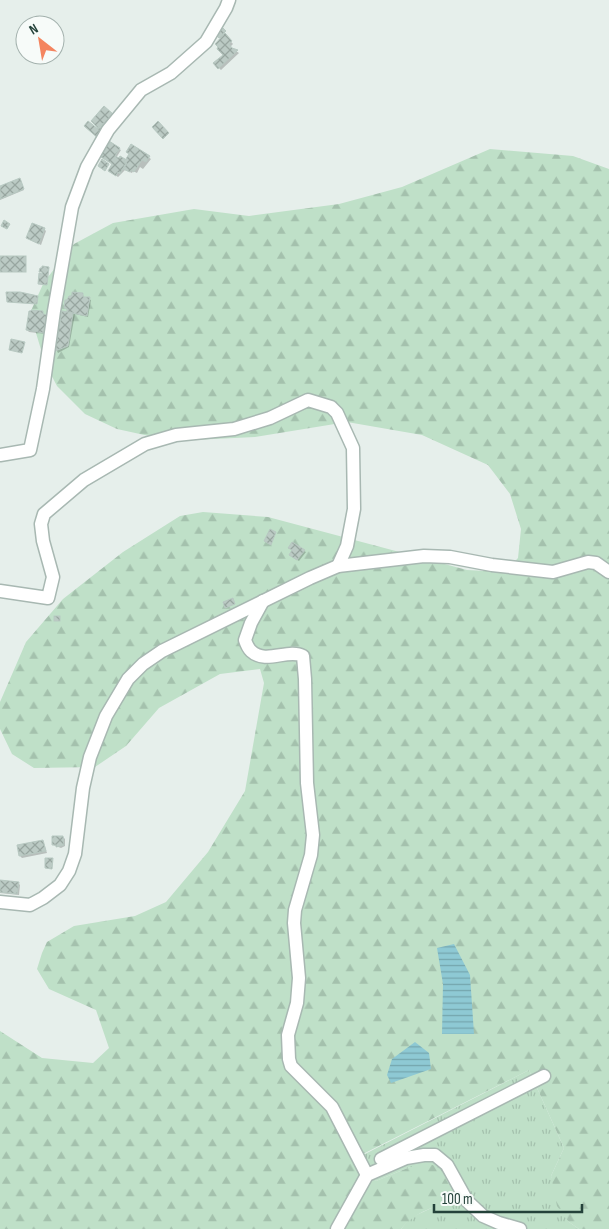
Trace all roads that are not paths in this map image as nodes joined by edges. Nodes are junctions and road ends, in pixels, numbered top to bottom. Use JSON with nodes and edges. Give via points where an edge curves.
{"nodes":[{"id":1,"x":229,"y":0,"type":"edge"},
{"id":2,"x":0,"y":455,"type":"edge"},
{"id":3,"x":338,"y":566,"type":"junction"},
{"id":4,"x":609,"y":572,"type":"edge"},
{"id":5,"x":0,"y":591,"type":"edge"},
{"id":6,"x":263,"y":601,"type":"junction"},
{"id":7,"x":0,"y":902,"type":"edge"},
{"id":8,"x":544,"y":1076,"type":"dead end"},
{"id":9,"x":365,"y":1172,"type":"junction"},
{"id":10,"x":337,"y":1229,"type":"edge"},
{"id":11,"x":520,"y":1229,"type":"edge"}],
"edges":[{"from":1,"to":2,"type":"street","via":[[206,42],[170,73],[140,90],[108,130],[87,167],[72,207],[30,450]]},
{"from":3,"to":4,"type":"street","via":[[424,556],[553,572],[588,562],[596,563]]},
{"from":3,"to":5,"type":"street","via":[[347,546],[354,509],[353,448],[337,413],[331,407],[308,400],[270,418],[234,429],[176,434],[145,444],[84,480],[44,514],[41,524],[43,542],[53,577],[48,598]]},
{"from":3,"to":6,"type":"street"},
{"from":6,"to":7,"type":"street","via":[[162,651],[128,679],[106,716],[90,757],[69,871],[60,886],[30,905]]},
{"from":6,"to":9,"type":"street","via":[[245,640],[251,651],[262,656],[297,653],[303,656],[305,678],[313,834],[311,854],[295,910],[299,978],[297,1003],[288,1035],[289,1059],[291,1066],[332,1107]]},
{"from":8,"to":9,"type":"street"},
{"from":9,"to":10,"type":"street"},
{"from":9,"to":11,"type":"street","via":[[406,1158],[424,1154],[435,1156],[447,1165],[467,1202],[483,1216],[498,1224]]}]}
